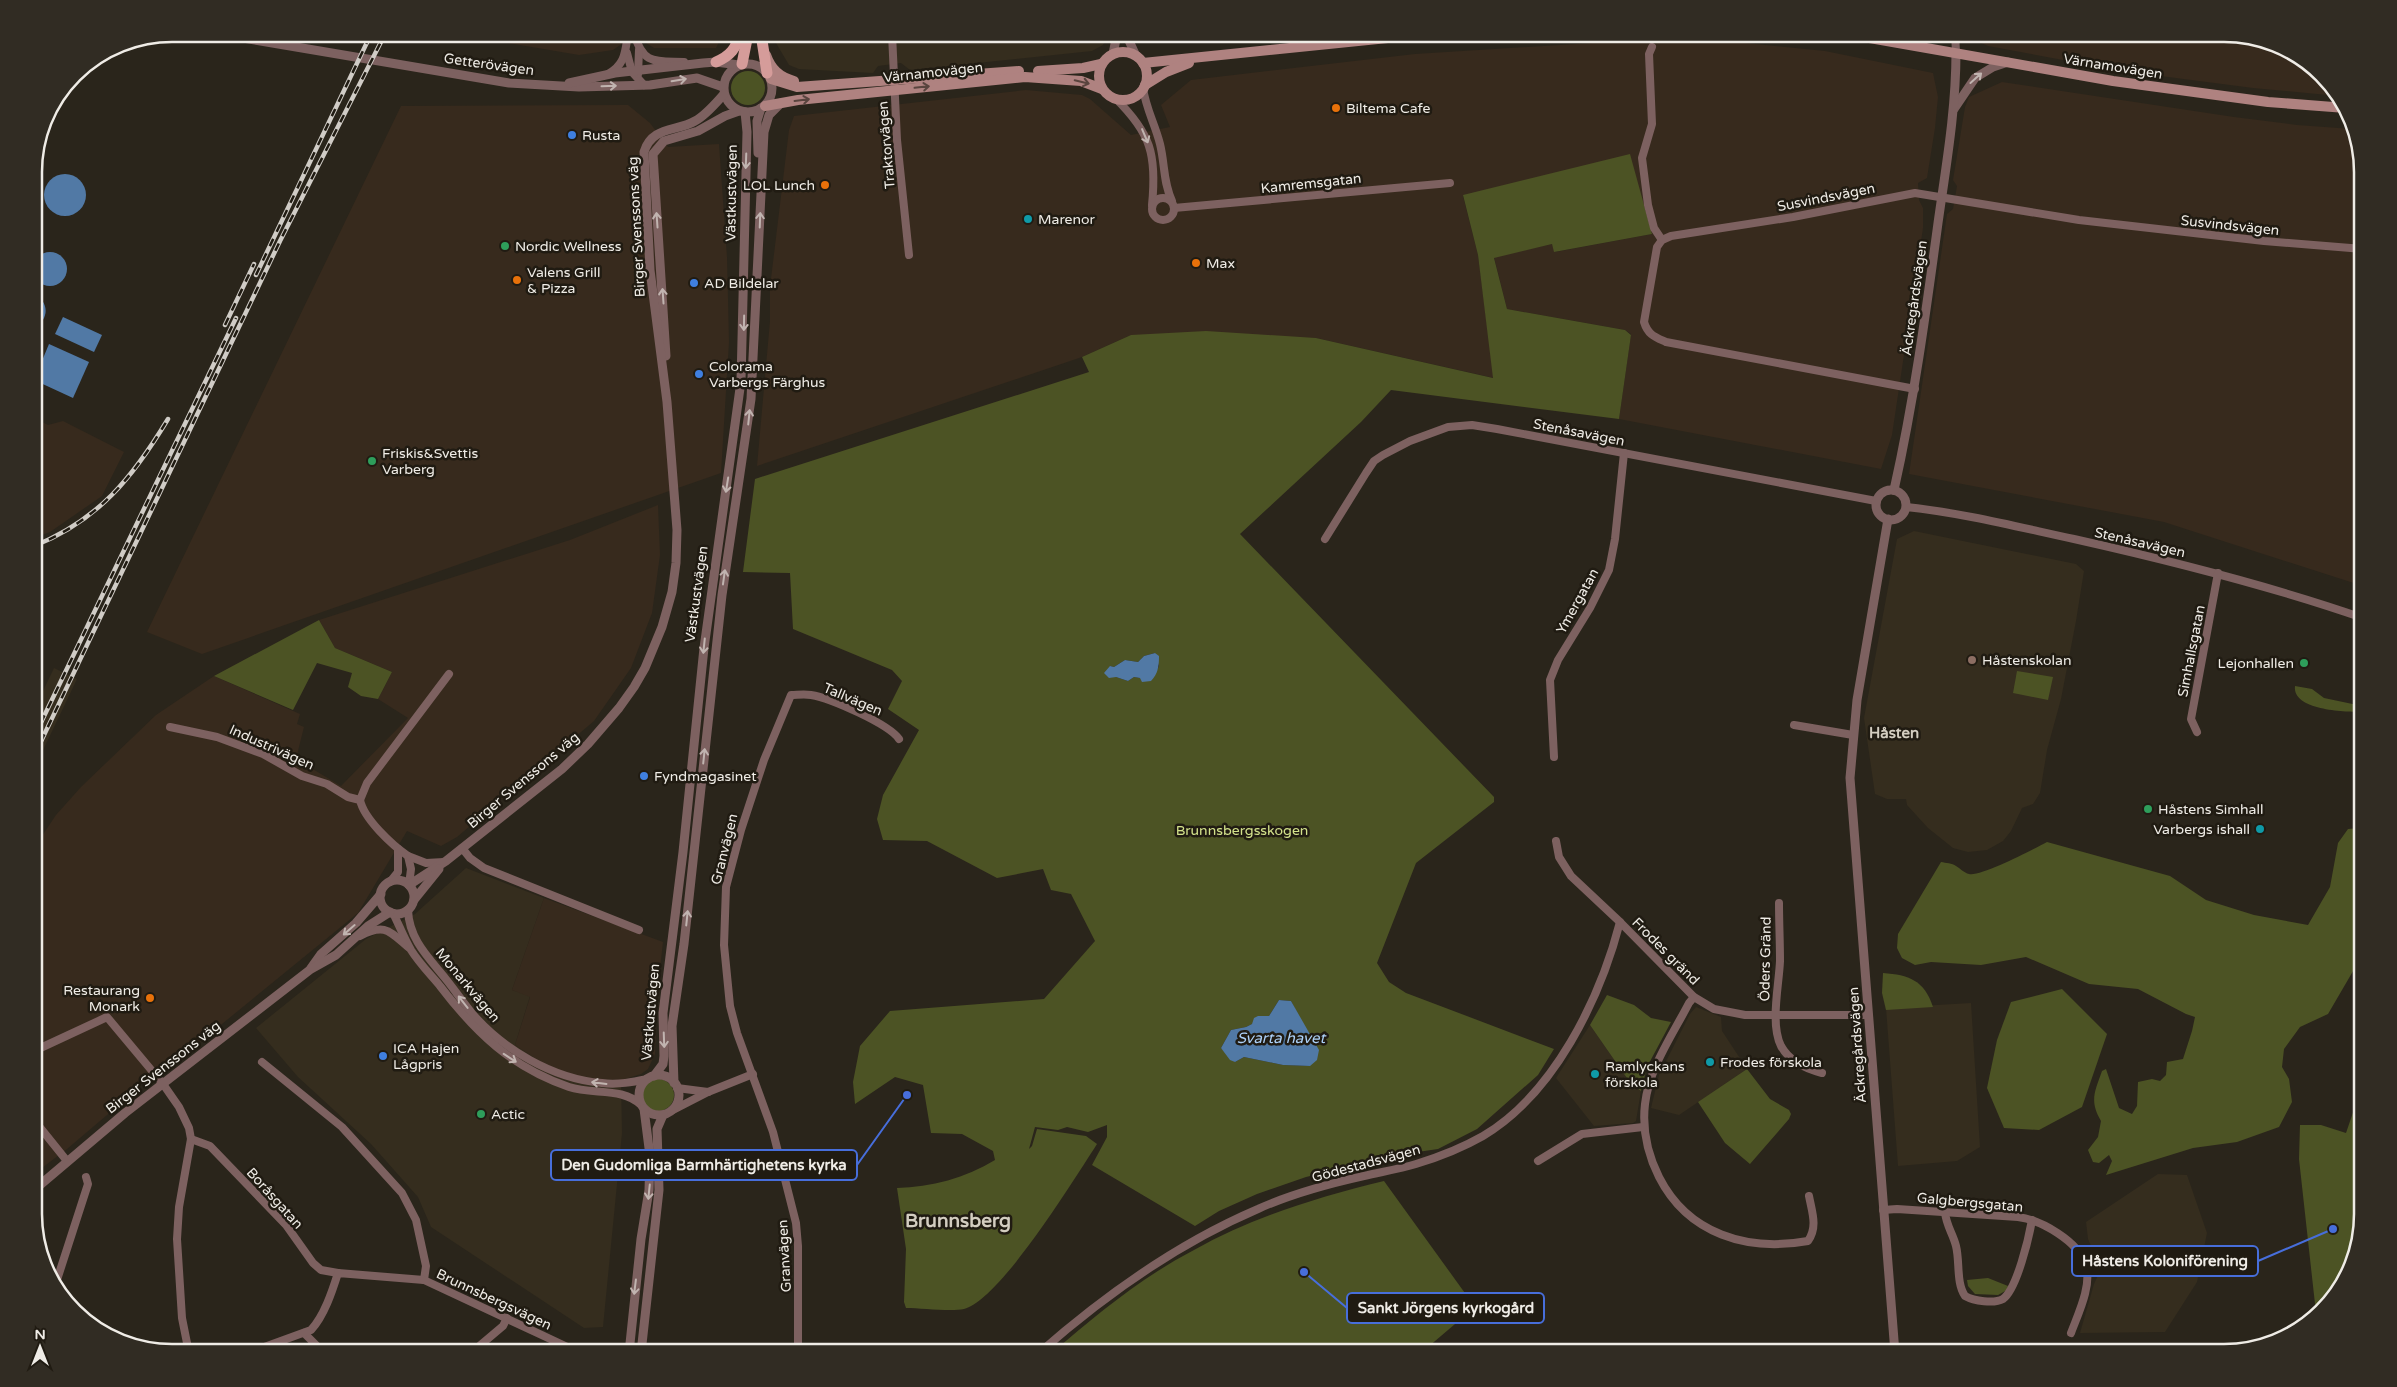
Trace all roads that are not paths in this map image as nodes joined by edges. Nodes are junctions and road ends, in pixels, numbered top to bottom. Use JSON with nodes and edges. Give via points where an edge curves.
{"nodes":[{"id":1,"x":1347,"y":42,"type":"edge"},
{"id":2,"x":1896,"y":42,"type":"edge"},
{"id":3,"x":1955,"y":42,"type":"edge"},
{"id":4,"x":272,"y":43,"type":"edge"},
{"id":5,"x":628,"y":43,"type":"edge"},
{"id":6,"x":637,"y":43,"type":"edge"},
{"id":7,"x":736,"y":43,"type":"edge"},
{"id":8,"x":746,"y":43,"type":"edge"},
{"id":9,"x":763,"y":43,"type":"edge"},
{"id":10,"x":763,"y":43,"type":"edge"},
{"id":11,"x":890,"y":43,"type":"edge"},
{"id":12,"x":1115,"y":43,"type":"edge"},
{"id":13,"x":1131,"y":43,"type":"edge"},
{"id":14,"x":1652,"y":47,"type":"dead end"},
{"id":15,"x":639,"y":50,"type":"junction"},
{"id":16,"x":627,"y":52,"type":"junction"},
{"id":17,"x":1956,"y":52,"type":"junction"},
{"id":18,"x":1113,"y":54,"type":"junction"},
{"id":19,"x":1219,"y":56,"type":"junction"},
{"id":20,"x":1140,"y":60,"type":"junction"},
{"id":21,"x":716,"y":62,"type":"junction"},
{"id":22,"x":2010,"y":62,"type":"junction"},
{"id":23,"x":703,"y":64,"type":"junction"},
{"id":24,"x":741,"y":64,"type":"junction"},
{"id":25,"x":1102,"y":64,"type":"junction"},
{"id":26,"x":606,"y":75,"type":"junction"},
{"id":27,"x":769,"y":76,"type":"junction"},
{"id":28,"x":637,"y":79,"type":"junction"},
{"id":29,"x":893,"y":79,"type":"junction"},
{"id":30,"x":849,"y":83,"type":"junction"},
{"id":31,"x":549,"y":86,"type":"junction"},
{"id":32,"x":1144,"y":86,"type":"junction"},
{"id":33,"x":1102,"y":89,"type":"junction"},
{"id":34,"x":894,"y":90,"type":"junction"},
{"id":35,"x":724,"y":91,"type":"junction"},
{"id":36,"x":1115,"y":98,"type":"junction"},
{"id":37,"x":781,"y":103,"type":"junction"},
{"id":38,"x":763,"y":107,"type":"junction"},
{"id":39,"x":2336,"y":107,"type":"edge"},
{"id":40,"x":1954,"y":109,"type":"junction"},
{"id":41,"x":742,"y":112,"type":"junction"},
{"id":42,"x":1450,"y":182,"type":"dead end"},
{"id":43,"x":761,"y":193,"type":"junction"},
{"id":44,"x":1942,"y":196,"type":"junction"},
{"id":45,"x":1152,"y":205,"type":"junction"},
{"id":46,"x":1173,"y":205,"type":"junction"},
{"id":47,"x":1662,"y":240,"type":"junction"},
{"id":48,"x":2354,"y":248,"type":"edge"},
{"id":49,"x":910,"y":254,"type":"dead end"},
{"id":50,"x":1915,"y":389,"type":"junction"},
{"id":51,"x":667,"y":402,"type":"junction"},
{"id":52,"x":1624,"y":453,"type":"junction"},
{"id":53,"x":1894,"y":490,"type":"junction"},
{"id":54,"x":1876,"y":501,"type":"junction"},
{"id":55,"x":1906,"y":507,"type":"junction"},
{"id":56,"x":1888,"y":519,"type":"junction"},
{"id":57,"x":1325,"y":539,"type":"dead end"},
{"id":58,"x":2218,"y":573,"type":"junction"},
{"id":59,"x":2354,"y":615,"type":"edge"},
{"id":60,"x":449,"y":674,"type":"dead end"},
{"id":61,"x":791,"y":695,"type":"joint"},
{"id":62,"x":1794,"y":726,"type":"dead end"},
{"id":63,"x":170,"y":727,"type":"dead end"},
{"id":64,"x":2197,"y":732,"type":"dead end"},
{"id":65,"x":1853,"y":735,"type":"junction"},
{"id":66,"x":899,"y":739,"type":"dead end"},
{"id":67,"x":1554,"y":757,"type":"dead end"},
{"id":68,"x":360,"y":800,"type":"junction"},
{"id":69,"x":1556,"y":841,"type":"dead end"},
{"id":70,"x":462,"y":848,"type":"junction"},
{"id":71,"x":398,"y":849,"type":"junction"},
{"id":72,"x":408,"y":856,"type":"junction"},
{"id":73,"x":446,"y":861,"type":"junction"},
{"id":74,"x":390,"y":882,"type":"junction"},
{"id":75,"x":409,"y":885,"type":"junction"},
{"id":76,"x":381,"y":894,"type":"junction"},
{"id":77,"x":414,"y":900,"type":"junction"},
{"id":78,"x":1779,"y":903,"type":"dead end"},
{"id":79,"x":408,"y":910,"type":"junction"},
{"id":80,"x":391,"y":912,"type":"junction"},
{"id":81,"x":1620,"y":922,"type":"junction"},
{"id":82,"x":639,"y":930,"type":"dead end"},
{"id":83,"x":354,"y":939,"type":"junction"},
{"id":84,"x":412,"y":950,"type":"junction"},
{"id":85,"x":311,"y":969,"type":"junction"},
{"id":86,"x":1694,"y":997,"type":"junction"},
{"id":87,"x":1868,"y":1015,"type":"junction"},
{"id":88,"x":1777,"y":1016,"type":"junction"},
{"id":89,"x":43,"y":1046,"type":"edge"},
{"id":90,"x":262,"y":1062,"type":"dead end"},
{"id":91,"x":1822,"y":1073,"type":"dead end"},
{"id":92,"x":753,"y":1074,"type":"junction"},
{"id":93,"x":651,"y":1077,"type":"junction"},
{"id":94,"x":163,"y":1084,"type":"junction"},
{"id":95,"x":676,"y":1085,"type":"junction"},
{"id":96,"x":708,"y":1092,"type":"junction"},
{"id":97,"x":642,"y":1107,"type":"junction"},
{"id":98,"x":673,"y":1110,"type":"junction"},
{"id":99,"x":663,"y":1115,"type":"junction"},
{"id":100,"x":1643,"y":1127,"type":"junction"},
{"id":101,"x":43,"y":1131,"type":"edge"},
{"id":102,"x":191,"y":1139,"type":"junction"},
{"id":103,"x":67,"y":1161,"type":"junction"},
{"id":104,"x":1538,"y":1161,"type":"dead end"},
{"id":105,"x":86,"y":1177,"type":"dead end"},
{"id":106,"x":43,"y":1182,"type":"edge"},
{"id":107,"x":1809,"y":1196,"type":"dead end"},
{"id":108,"x":1883,"y":1210,"type":"junction"},
{"id":109,"x":1945,"y":1212,"type":"junction"},
{"id":110,"x":2032,"y":1220,"type":"junction"},
{"id":111,"x":338,"y":1274,"type":"junction"},
{"id":112,"x":58,"y":1276,"type":"edge"},
{"id":113,"x":424,"y":1280,"type":"junction"},
{"id":114,"x":507,"y":1318,"type":"junction"},
{"id":115,"x":304,"y":1334,"type":"junction"},
{"id":116,"x":2071,"y":1334,"type":"dead end"},
{"id":117,"x":187,"y":1344,"type":"edge"},
{"id":118,"x":275,"y":1344,"type":"edge"},
{"id":119,"x":315,"y":1344,"type":"edge"},
{"id":120,"x":481,"y":1344,"type":"edge"},
{"id":121,"x":561,"y":1344,"type":"edge"},
{"id":122,"x":630,"y":1344,"type":"edge"},
{"id":123,"x":642,"y":1344,"type":"edge"},
{"id":124,"x":798,"y":1344,"type":"edge"},
{"id":125,"x":1049,"y":1344,"type":"edge"},
{"id":126,"x":1894,"y":1344,"type":"edge"}],
"edges":[{"from":1,"to":19,"type":"main road"},
{"from":2,"to":17,"type":"main road","name":"Värnamovägen"},
{"from":3,"to":17,"type":"street"},
{"from":4,"to":31,"type":"street","name":"Getterövägen","via":[[510,83]]},
{"from":5,"to":16,"type":"street"},
{"from":6,"to":15,"type":"street"},
{"from":7,"to":21,"type":"main road","via":[[730,54]]},
{"from":8,"to":24,"type":"main road"},
{"from":9,"to":27,"type":"main road"},
{"from":10,"to":30,"type":"main road","name":"Värnamovägen","via":[[771,66],[784,77],[808,82]]},
{"from":11,"to":29,"type":"street","name":"Traktorvägen"},
{"from":12,"to":18,"type":"street"},
{"from":13,"to":20,"type":"street"},
{"from":14,"to":47,"type":"street","via":[[1649,54],[1652,124],[1642,158],[1650,213]]},
{"from":15,"to":23,"type":"street","via":[[651,60]]},
{"from":15,"to":28,"type":"street"},
{"from":16,"to":26,"type":"street","via":[[618,67]]},
{"from":16,"to":28,"type":"street"},
{"from":17,"to":22,"type":"main road","name":"Värnamovägen"},
{"from":17,"to":40,"type":"street","name":"Äckregårdsvägen"},
{"from":18,"to":20,"type":"main road","via":[[1125,52]]},
{"from":18,"to":25,"type":"main road"},
{"from":19,"to":20,"type":"main road"},
{"from":19,"to":32,"type":"main road","via":[[1177,68]]},
{"from":20,"to":32,"type":"main road","via":[[1147,76]]},
{"from":21,"to":23,"type":"street","name":"Getterövägen"},
{"from":21,"to":24,"type":"street","name":"Getterövägen"},
{"from":22,"to":39,"type":"main road","name":"Värnamovägen","via":[[2187,92]]},
{"from":40,"to":22,"type":"street","name":"Äckregårdsvägen","one_way":true,"via":[[1975,78]]},
{"from":23,"to":28,"type":"street","name":"Getterövägen"},
{"from":24,"to":27,"type":"street","via":[[754,64]]},
{"from":24,"to":35,"type":"street","via":[[730,71]]},
{"from":25,"to":29,"type":"main road","name":"Värnamovägen","via":[[1064,70]]},
{"from":25,"to":33,"type":"main road","via":[[1098,75]]},
{"from":26,"to":28,"type":"street","name":"Getterövägen"},
{"from":26,"to":31,"type":"street","name":"Getterövägen"},
{"from":27,"to":30,"type":"main road","name":"Värnamovägen","via":[[797,87]]},
{"from":27,"to":38,"type":"street","via":[[771,96]]},
{"from":31,"to":28,"type":"street","name":"Getterövägen","one_way":true,"via":[[579,88]]},
{"from":28,"to":35,"type":"street","name":"Getterövägen","one_way":true,"via":[[706,79]]},
{"from":29,"to":30,"type":"main road","name":"Värnamovägen"},
{"from":29,"to":34,"type":"street","name":"Traktorvägen"},
{"from":32,"to":36,"type":"main road","via":[[1131,98]]},
{"from":32,"to":46,"type":"street","via":[[1149,117],[1160,145],[1165,186]]},
{"from":34,"to":33,"type":"main road","name":"Värnamovägen","one_way":true,"via":[[1040,77],[1081,81]]},
{"from":33,"to":36,"type":"main road"},
{"from":37,"to":34,"type":"main road","name":"Värnamovägen","one_way":true},
{"from":34,"to":49,"type":"street","name":"Traktorvägen"},
{"from":35,"to":41,"type":"street","via":[[730,104]]},
{"from":35,"to":51,"type":"street","name":"Birger Svenssons väg","via":[[694,122],[659,133],[646,145],[644,152],[650,270]]},
{"from":36,"to":45,"type":"street","one_way":true,"via":[[1134,116],[1149,146],[1154,168]]},
{"from":37,"to":38,"type":"main road","name":"Värnamovägen"},
{"from":37,"to":43,"type":"street","name":"Västkustvägen","via":[[766,121]]},
{"from":38,"to":41,"type":"street"},
{"from":38,"to":43,"type":"street","name":"Västkustvägen","via":[[757,121]]},
{"from":40,"to":44,"type":"street","name":"Äckregårdsvägen"},
{"from":51,"to":41,"type":"street","name":"Birger Svenssons väg","one_way":true,"via":[[666,336],[653,154],[664,141]]},
{"from":41,"to":93,"type":"street","name":"Västkustvägen","one_way":true,"via":[[747,132],[741,381],[704,648],[663,1014],[663,1064]]},
{"from":42,"to":46,"type":"street","name":"Kamremsgatan"},
{"from":95,"to":43,"type":"street","name":"Västkustvägen","one_way":true,"via":[[672,1026],[675,995],[684,944],[722,595],[751,399]]},
{"from":44,"to":47,"type":"street","name":"Susvindsvägen","via":[[1915,193]]},
{"from":44,"to":48,"type":"street","name":"Susvindsvägen","via":[[2078,220],[2264,242]]},
{"from":44,"to":50,"type":"street","name":"Äckregårdsvägen"},
{"from":45,"to":46,"type":"street","via":[[1161,197]]},
{"from":45,"to":46,"type":"street","via":[[1154,216],[1161,220],[1169,218]]},
{"from":47,"to":50,"type":"street","via":[[1654,259],[1644,322],[1652,336],[1666,342]]},
{"from":50,"to":53,"type":"street","name":"Äckregårdsvägen"},
{"from":51,"to":70,"type":"street","name":"Birger Svenssons väg","via":[[677,530],[676,563],[672,592],[656,646],[634,687],[593,739],[562,769]]},
{"from":52,"to":54,"type":"street","name":"Stenåsavägen"},
{"from":52,"to":57,"type":"street","name":"Stenåsavägen","via":[[1472,425],[1448,427],[1410,441],[1374,461]]},
{"from":52,"to":67,"type":"street","name":"Ymergatan","via":[[1609,570],[1550,680]]},
{"from":53,"to":54,"type":"street","via":[[1884,491]]},
{"from":53,"to":55,"type":"street","via":[[1903,495]]},
{"from":54,"to":56,"type":"street","via":[[1878,513]]},
{"from":55,"to":56,"type":"street","via":[[1899,517]]},
{"from":55,"to":58,"type":"street","name":"Stenåsavägen","via":[[1985,520]]},
{"from":56,"to":65,"type":"street","name":"Äckregårdsvägen"},
{"from":58,"to":59,"type":"street","name":"Stenåsavägen"},
{"from":58,"to":64,"type":"street","name":"Simhallsgatan","via":[[2191,719]]},
{"from":60,"to":68,"type":"street","via":[[367,784]]},
{"from":61,"to":66,"type":"street","name":"Tallvägen","via":[[811,695],[873,719]]},
{"from":61,"to":92,"type":"street","name":"Granvägen","via":[[764,760],[726,887],[724,945],[730,1006]]},
{"from":62,"to":65,"type":"street"},
{"from":63,"to":68,"type":"street","name":"Industrivägen","via":[[217,737],[263,754],[302,776]]},
{"from":65,"to":87,"type":"street","name":"Äckregårdsvägen","via":[[1851,798]]},
{"from":68,"to":71,"type":"street","via":[[366,816]]},
{"from":69,"to":81,"type":"street","name":"Frodes gränd","via":[[1559,857],[1571,876]]},
{"from":70,"to":73,"type":"street","name":"Birger Svenssons väg"},
{"from":70,"to":82,"type":"street","via":[[484,868]]},
{"from":71,"to":72,"type":"street"},
{"from":71,"to":74,"type":"street","via":[[398,872]]},
{"from":72,"to":73,"type":"street","via":[[426,863]]},
{"from":72,"to":75,"type":"street","via":[[411,869]]},
{"from":73,"to":75,"type":"street","name":"Birger Svenssons väg"},
{"from":73,"to":77,"type":"street","name":"Birger Svenssons väg"},
{"from":74,"to":75,"type":"street","via":[[402,881]]},
{"from":74,"to":76,"type":"street","name":"Birger Svenssons väg"},
{"from":75,"to":77,"type":"street"},
{"from":76,"to":80,"type":"street","via":[[383,904]]},
{"from":76,"to":85,"type":"street","name":"Birger Svenssons väg","one_way":true,"via":[[356,923],[321,954]]},
{"from":77,"to":79,"type":"street","name":"Birger Svenssons väg"},
{"from":78,"to":88,"type":"street","name":"Öders Gränd"},
{"from":79,"to":80,"type":"street","name":"Birger Svenssons väg"},
{"from":93,"to":79,"type":"street","name":"Monarkvägen","one_way":true,"via":[[615,1084],[591,1082],[556,1071],[514,1049],[472,1013],[419,946],[412,933]]},
{"from":80,"to":83,"type":"street","name":"Birger Svenssons väg","via":[[377,919]]},
{"from":80,"to":84,"type":"street","name":"Monarkvägen"},
{"from":81,"to":86,"type":"street","name":"Frodes gränd"},
{"from":81,"to":125,"type":"street","name":"Gödestadsvägen","via":[[1596,991],[1572,1040],[1542,1083],[1499,1125],[1450,1152],[1258,1208],[1195,1239],[1149,1267]]},
{"from":83,"to":84,"type":"street","name":"Monarkvägen","via":[[371,930],[385,929]]},
{"from":83,"to":85,"type":"street","name":"Birger Svenssons väg","via":[[336,955]]},
{"from":84,"to":97,"type":"street","name":"Monarkvägen","one_way":true,"via":[[462,1015],[507,1056],[570,1087],[628,1095]]},
{"from":85,"to":94,"type":"street","name":"Birger Svenssons väg"},
{"from":86,"to":88,"type":"street","name":"Frodes gränd","via":[[1726,1012]]},
{"from":86,"to":100,"type":"street","via":[[1655,1069],[1645,1101]]},
{"from":87,"to":88,"type":"street","name":"Frodes gränd"},
{"from":87,"to":108,"type":"street","name":"Äckregårdsvägen"},
{"from":88,"to":91,"type":"street","name":"Öders Gränd","via":[[1779,1039],[1786,1054],[1803,1066]]},
{"from":89,"to":94,"type":"street","via":[[106,1017]]},
{"from":90,"to":113,"type":"street","name":"Brunnsbergsvägen","via":[[342,1127],[402,1193],[416,1220],[426,1266]]},
{"from":92,"to":96,"type":"street"},
{"from":92,"to":124,"type":"street","name":"Granvägen","via":[[780,1155],[796,1223]]},
{"from":93,"to":95,"type":"street","via":[[665,1076]]},
{"from":93,"to":97,"type":"street","via":[[639,1092]]},
{"from":94,"to":102,"type":"street","via":[[184,1117]]},
{"from":94,"to":103,"type":"street","name":"Birger Svenssons väg"},
{"from":95,"to":96,"type":"street"},
{"from":95,"to":98,"type":"street","via":[[679,1098]]},
{"from":96,"to":98,"type":"street"},
{"from":97,"to":99,"type":"street","via":[[653,1115]]},
{"from":97,"to":122,"type":"street","one_way":true,"via":[[650,1156],[650,1190],[641,1239]]},
{"from":98,"to":99,"type":"street"},
{"from":99,"to":123,"type":"street","via":[[657,1129],[659,1190]]},
{"from":100,"to":104,"type":"street","via":[[1582,1134]]},
{"from":100,"to":107,"type":"street","via":[[1654,1166],[1675,1202],[1701,1225],[1728,1238],[1780,1244],[1808,1241],[1814,1226]]},
{"from":101,"to":103,"type":"street"},
{"from":102,"to":111,"type":"street","name":"Boråsgatan","via":[[210,1146],[286,1225],[313,1263],[321,1270]]},
{"from":102,"to":117,"type":"street","via":[[177,1238],[182,1318]]},
{"from":103,"to":106,"type":"street","name":"Birger Svenssons väg"},
{"from":105,"to":112,"type":"street","via":[[88,1184]]},
{"from":108,"to":109,"type":"street","name":"Galgbergsgatan"},
{"from":108,"to":126,"type":"street","name":"Äckregårdsvägen"},
{"from":109,"to":110,"type":"street","name":"Galgbergsgatan"},
{"from":109,"to":110,"type":"street","via":[[1956,1247],[1961,1288],[1965,1296],[1976,1300],[2000,1300],[2007,1295]]},
{"from":110,"to":116,"type":"street","name":"Galgbergsgatan","via":[[2064,1238],[2086,1265],[2086,1286]]},
{"from":111,"to":113,"type":"street","name":"Boråsgatan"},
{"from":111,"to":115,"type":"street","via":[[316,1324]]},
{"from":113,"to":114,"type":"street","name":"Brunnsbergsvägen"},
{"from":114,"to":120,"type":"street","via":[[503,1326]]},
{"from":114,"to":121,"type":"street","name":"Brunnsbergsvägen"},
{"from":115,"to":118,"type":"street"},
{"from":115,"to":119,"type":"street"}]}
